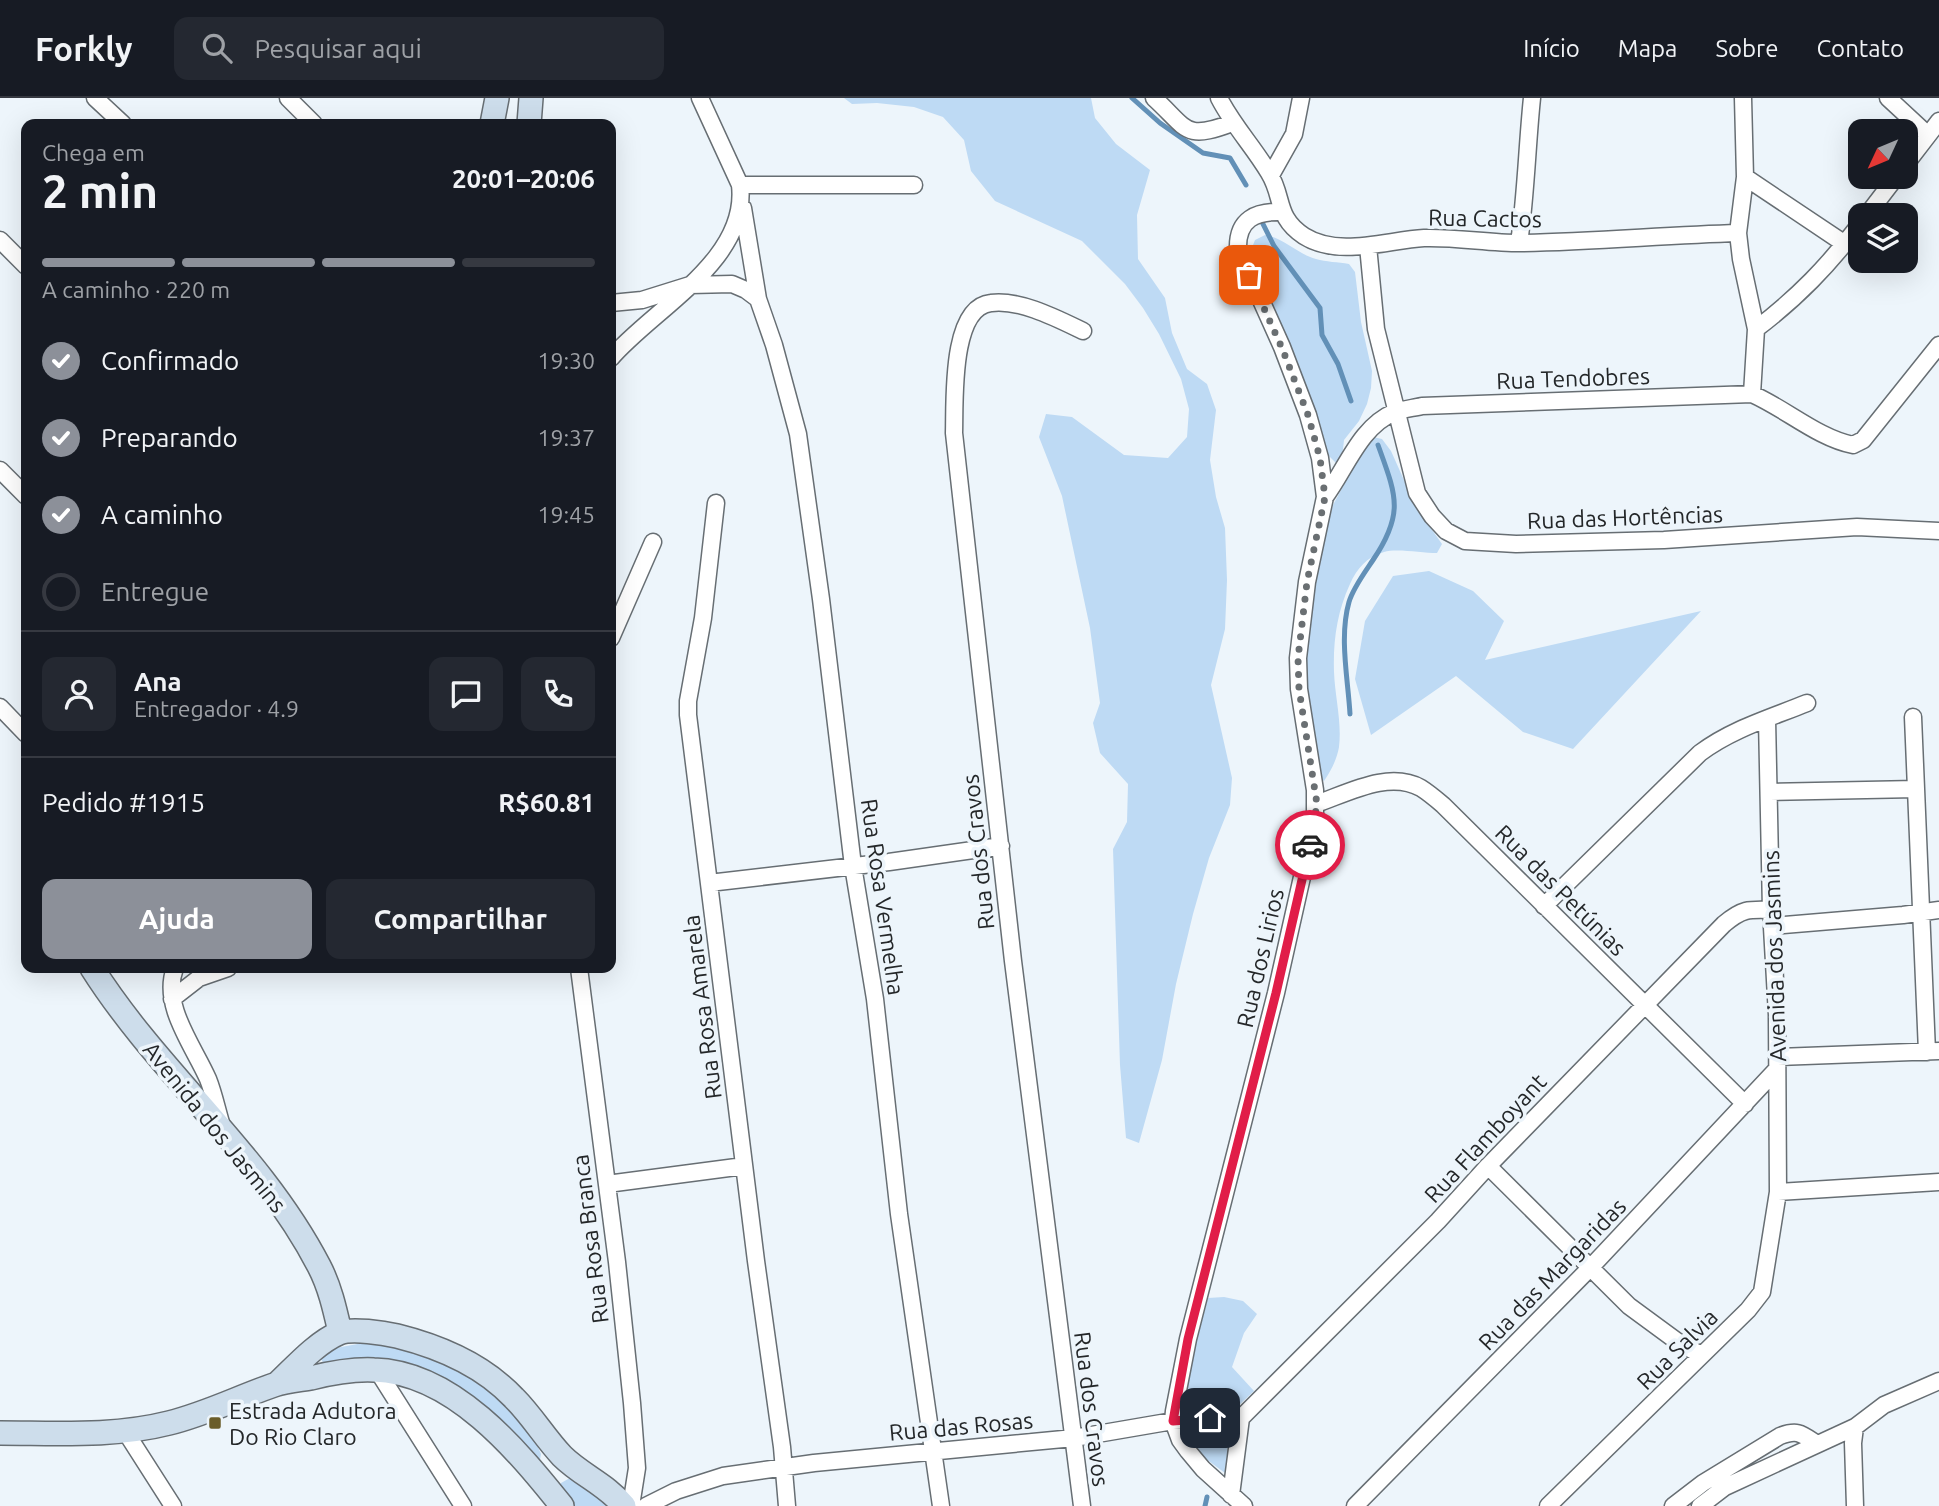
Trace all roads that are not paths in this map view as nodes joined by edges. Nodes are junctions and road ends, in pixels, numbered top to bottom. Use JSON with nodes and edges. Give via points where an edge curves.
{"nodes":[{"id":1,"x":95,"y":98,"type":"edge"},
{"id":2,"x":288,"y":98,"type":"edge"},
{"id":3,"x":531,"y":98,"type":"edge"},
{"id":4,"x":700,"y":98,"type":"edge"},
{"id":5,"x":1154,"y":98,"type":"edge"},
{"id":6,"x":1219,"y":98,"type":"edge"},
{"id":7,"x":1301,"y":98,"type":"edge"},
{"id":8,"x":1532,"y":98,"type":"edge"},
{"id":9,"x":1743,"y":98,"type":"edge"},
{"id":10,"x":1888,"y":98,"type":"edge"},
{"id":11,"x":118,"y":119,"type":"edge"},
{"id":12,"x":309,"y":119,"type":"edge"},
{"id":13,"x":529,"y":119,"type":"edge"},
{"id":14,"x":1939,"y":121,"type":"edge"},
{"id":15,"x":1232,"y":123,"type":"junction"},
{"id":16,"x":1928,"y":135,"type":"junction"},
{"id":17,"x":1918,"y":148,"type":"edge"},
{"id":18,"x":1271,"y":175,"type":"junction"},
{"id":19,"x":1745,"y":177,"type":"junction"},
{"id":20,"x":914,"y":185,"type":"dead end"},
{"id":21,"x":740,"y":189,"type":"junction"},
{"id":22,"x":1887,"y":189,"type":"edge"},
{"id":23,"x":1876,"y":203,"type":"edge"},
{"id":24,"x":1282,"y":212,"type":"junction"},
{"id":25,"x":1738,"y":233,"type":"junction"},
{"id":26,"x":0,"y":240,"type":"edge"},
{"id":27,"x":1848,"y":240,"type":"edge"},
{"id":28,"x":1519,"y":243,"type":"junction"},
{"id":29,"x":1845,"y":244,"type":"junction"},
{"id":30,"x":1368,"y":246,"type":"junction"},
{"id":31,"x":21,"y":261,"type":"edge"},
{"id":32,"x":690,"y":285,"type":"junction"},
{"id":33,"x":758,"y":299,"type":"junction"},
{"id":34,"x":616,"y":303,"type":"edge"},
{"id":35,"x":1756,"y":330,"type":"junction"},
{"id":36,"x":1083,"y":331,"type":"dead end"},
{"id":37,"x":1939,"y":345,"type":"edge"},
{"id":38,"x":616,"y":353,"type":"edge"},
{"id":39,"x":1752,"y":394,"type":"junction"},
{"id":40,"x":1397,"y":411,"type":"junction"},
{"id":41,"x":0,"y":470,"type":"edge"},
{"id":42,"x":21,"y":491,"type":"edge"},
{"id":43,"x":1325,"y":497,"type":"junction"},
{"id":44,"x":716,"y":503,"type":"dead end"},
{"id":45,"x":1939,"y":531,"type":"edge"},
{"id":46,"x":653,"y":542,"type":"dead end"},
{"id":47,"x":616,"y":627,"type":"edge"},
{"id":48,"x":1807,"y":703,"type":"dead end"},
{"id":49,"x":0,"y":707,"type":"edge"},
{"id":50,"x":1913,"y":717,"type":"dead end"},
{"id":51,"x":1767,"y":719,"type":"junction"},
{"id":52,"x":21,"y":729,"type":"edge"},
{"id":53,"x":1916,"y":789,"type":"junction"},
{"id":54,"x":1770,"y":792,"type":"junction"},
{"id":55,"x":1317,"y":804,"type":"junction"},
{"id":56,"x":1000,"y":846,"type":"junction"},
{"id":57,"x":853,"y":866,"type":"junction"},
{"id":58,"x":709,"y":883,"type":"junction"},
{"id":59,"x":1544,"y":906,"type":"junction"},
{"id":60,"x":1939,"y":910,"type":"edge"},
{"id":61,"x":1921,"y":913,"type":"junction"},
{"id":62,"x":1772,"y":918,"type":"junction"},
{"id":63,"x":95,"y":973,"type":"edge"},
{"id":64,"x":173,"y":973,"type":"edge"},
{"id":65,"x":214,"y":973,"type":"edge"},
{"id":66,"x":580,"y":973,"type":"edge"},
{"id":67,"x":172,"y":999,"type":"junction"},
{"id":68,"x":1645,"y":1004,"type":"junction"},
{"id":69,"x":1933,"y":1051,"type":"edge"},
{"id":70,"x":1777,"y":1063,"type":"junction"},
{"id":71,"x":1745,"y":1104,"type":"junction"},
{"id":72,"x":222,"y":1128,"type":"junction"},
{"id":73,"x":744,"y":1166,"type":"junction"},
{"id":74,"x":1488,"y":1166,"type":"junction"},
{"id":75,"x":1939,"y":1182,"type":"edge"},
{"id":76,"x":607,"y":1184,"type":"junction"},
{"id":77,"x":1778,"y":1192,"type":"junction"},
{"id":78,"x":1591,"y":1267,"type":"junction"},
{"id":79,"x":340,"y":1332,"type":"junction"},
{"id":80,"x":1701,"y":1355,"type":"junction"},
{"id":81,"x":377,"y":1370,"type":"junction"},
{"id":82,"x":1939,"y":1381,"type":"edge"},
{"id":83,"x":277,"y":1384,"type":"junction"},
{"id":84,"x":1241,"y":1418,"type":"junction"},
{"id":85,"x":1173,"y":1421,"type":"junction"},
{"id":86,"x":1855,"y":1427,"type":"junction"},
{"id":87,"x":125,"y":1431,"type":"junction"},
{"id":88,"x":0,"y":1433,"type":"edge"},
{"id":89,"x":1074,"y":1438,"type":"junction"},
{"id":90,"x":1817,"y":1444,"type":"junction"},
{"id":91,"x":934,"y":1451,"type":"junction"},
{"id":92,"x":567,"y":1461,"type":"junction"},
{"id":93,"x":784,"y":1467,"type":"junction"},
{"id":94,"x":540,"y":1478,"type":"junction"},
{"id":95,"x":1238,"y":1501,"type":"edge"},
{"id":96,"x":173,"y":1506,"type":"edge"},
{"id":97,"x":463,"y":1506,"type":"edge"},
{"id":98,"x":562,"y":1506,"type":"edge"},
{"id":99,"x":624,"y":1506,"type":"edge"},
{"id":100,"x":631,"y":1506,"type":"edge"},
{"id":101,"x":646,"y":1506,"type":"edge"},
{"id":102,"x":787,"y":1506,"type":"edge"},
{"id":103,"x":941,"y":1506,"type":"edge"},
{"id":104,"x":1082,"y":1506,"type":"edge"},
{"id":105,"x":1355,"y":1506,"type":"edge"},
{"id":106,"x":1548,"y":1506,"type":"edge"},
{"id":107,"x":1673,"y":1506,"type":"edge"},
{"id":108,"x":1700,"y":1506,"type":"edge"},
{"id":109,"x":1855,"y":1506,"type":"edge"}],
"edges":[{"from":1,"to":11,"type":"street"},
{"from":2,"to":12,"type":"street"},
{"from":3,"to":13,"type":"main road"},
{"from":4,"to":21,"type":"street","name":"Rua Rosa Vermelha"},
{"from":5,"to":15,"type":"street","via":[[1196,133]]},
{"from":6,"to":15,"type":"street"},
{"from":7,"to":18,"type":"street","via":[[1294,134]]},
{"from":8,"to":28,"type":"street"},
{"from":9,"to":19,"type":"street"},
{"from":10,"to":16,"type":"street"},
{"from":14,"to":16,"type":"street"},
{"from":15,"to":18,"type":"street"},
{"from":16,"to":17,"type":"street"},
{"from":18,"to":24,"type":"street","name":"Rua Cactos"},
{"from":19,"to":25,"type":"street"},
{"from":19,"to":29,"type":"street"},
{"from":20,"to":21,"type":"street"},
{"from":21,"to":32,"type":"street","via":[[735,223],[724,245]]},
{"from":21,"to":33,"type":"street","name":"Rua Rosa Vermelha"},
{"from":22,"to":23,"type":"street"},
{"from":24,"to":30,"type":"street","name":"Rua Cactos","via":[[1292,227],[1317,243]]},
{"from":24,"to":43,"type":"street","name":"Rua dos Lirios","via":[[1246,221],[1237,239],[1238,249],[1308,415]]},
{"from":25,"to":28,"type":"street","name":"Rua Cactos"},
{"from":25,"to":35,"type":"street"},
{"from":26,"to":31,"type":"street"},
{"from":27,"to":29,"type":"street"},
{"from":28,"to":30,"type":"street","name":"Rua Cactos","via":[[1425,238]]},
{"from":29,"to":35,"type":"street","via":[[1792,302]]},
{"from":30,"to":40,"type":"street","name":"Rua das Hortências","via":[[1376,330]]},
{"from":32,"to":33,"type":"street","via":[[732,284]]},
{"from":32,"to":34,"type":"street","via":[[642,300]]},
{"from":32,"to":38,"type":"street"},
{"from":33,"to":57,"type":"street","name":"Rua Rosa Vermelha","via":[[798,434]]},
{"from":35,"to":39,"type":"street"},
{"from":36,"to":56,"type":"street","name":"Rua dos Cravos","via":[[1047,314],[990,303],[967,317],[957,367],[954,433]]},
{"from":37,"to":39,"type":"street","via":[[1863,440],[1853,445],[1828,438]]},
{"from":39,"to":40,"type":"street","name":"Rua Tendobres","via":[[1422,406]]},
{"from":40,"to":43,"type":"street","via":[[1358,445]]},
{"from":40,"to":45,"type":"street","name":"Rua das Hortências","via":[[1417,493],[1446,531],[1465,541],[1651,541],[1857,527]]},
{"from":41,"to":42,"type":"street"},
{"from":43,"to":55,"type":"street","name":"Rua dos Lirios","via":[[1307,582],[1298,658]]},
{"from":44,"to":58,"type":"street","name":"Rua Rosa Amarela","via":[[688,701]]},
{"from":46,"to":47,"type":"street"},
{"from":48,"to":51,"type":"street"},
{"from":49,"to":52,"type":"street"},
{"from":50,"to":53,"type":"street"},
{"from":51,"to":54,"type":"street","name":"Avenida dos Jasmins"},
{"from":51,"to":59,"type":"street","via":[[1718,739],[1700,753]]},
{"from":53,"to":54,"type":"street"},
{"from":53,"to":61,"type":"street"},
{"from":54,"to":62,"type":"street","name":"Avenida dos Jasmins"},
{"from":55,"to":59,"type":"street","name":"Rua das Petúnias","via":[[1380,782],[1420,787],[1443,804]]},
{"from":55,"to":85,"type":"street","name":"Rua dos Lirios","via":[[1276,993],[1188,1339]]},
{"from":56,"to":57,"type":"street"},
{"from":56,"to":89,"type":"street","name":"Rua dos Cravos"},
{"from":57,"to":58,"type":"street"},
{"from":57,"to":91,"type":"street","name":"Rua Rosa Vermelha","via":[[875,999],[899,1214]]},
{"from":58,"to":73,"type":"street","name":"Rua Rosa Amarela"},
{"from":59,"to":68,"type":"street","name":"Rua das Petúnias"},
{"from":60,"to":61,"type":"street","name":"Rua Flamboyant"},
{"from":61,"to":62,"type":"street","name":"Rua Flamboyant"},
{"from":61,"to":69,"type":"street"},
{"from":62,"to":68,"type":"street","name":"Rua Flamboyant","via":[[1748,909],[1738,913]]},
{"from":62,"to":70,"type":"street","name":"Avenida dos Jasmins"},
{"from":63,"to":72,"type":"main road","name":"Avenida dos Jasmins","via":[[163,1065]]},
{"from":64,"to":67,"type":"street"},
{"from":65,"to":67,"type":"street"},
{"from":66,"to":76,"type":"street","name":"Rua Rosa Branca"},
{"from":67,"to":72,"type":"street","via":[[208,1080]]},
{"from":68,"to":71,"type":"street","name":"Rua das Petúnias"},
{"from":68,"to":74,"type":"street","name":"Rua Flamboyant"},
{"from":69,"to":70,"type":"street"},
{"from":70,"to":71,"type":"street","name":"Rua das Margaridas"},
{"from":70,"to":77,"type":"street","name":"Avenida dos Jasmins"},
{"from":71,"to":78,"type":"street","name":"Rua das Margaridas"},
{"from":72,"to":79,"type":"main road","name":"Avenida dos Jasmins","via":[[293,1222],[320,1267]]},
{"from":73,"to":76,"type":"street"},
{"from":73,"to":93,"type":"street","name":"Rua Rosa Amarela"},
{"from":74,"to":78,"type":"street"},
{"from":74,"to":84,"type":"street","name":"Rua Flamboyant"},
{"from":75,"to":77,"type":"street"},
{"from":76,"to":100,"type":"street","name":"Rua Rosa Branca","via":[[637,1468]]},
{"from":77,"to":80,"type":"street","name":"Rua Salvia","via":[[1762,1292]]},
{"from":78,"to":80,"type":"street","via":[[1649,1323]]},
{"from":78,"to":105,"type":"street","name":"Rua das Margaridas"},
{"from":79,"to":83,"type":"main road"},
{"from":79,"to":92,"type":"main road","via":[[385,1333],[462,1359],[516,1399]]},
{"from":80,"to":106,"type":"street","name":"Rua Salvia"},
{"from":81,"to":83,"type":"main road"},
{"from":81,"to":94,"type":"main road","via":[[412,1377],[465,1405],[514,1447]]},
{"from":81,"to":97,"type":"street"},
{"from":82,"to":86,"type":"street","via":[[1884,1405]]},
{"from":83,"to":87,"type":"main road","via":[[218,1408]]},
{"from":84,"to":85,"type":"street"},
{"from":84,"to":95,"type":"street"},
{"from":85,"to":89,"type":"street","name":"Rua das Rosas"},
{"from":85,"to":95,"type":"street","via":[[1194,1459]]},
{"from":86,"to":90,"type":"street"},
{"from":86,"to":109,"type":"street"},
{"from":87,"to":88,"type":"main road"},
{"from":87,"to":96,"type":"street"},
{"from":89,"to":91,"type":"street","name":"Rua das Rosas"},
{"from":89,"to":104,"type":"street","name":"Rua dos Cravos"},
{"from":90,"to":107,"type":"street","via":[[1801,1433],[1780,1436]]},
{"from":90,"to":108,"type":"street","via":[[1725,1487]]},
{"from":91,"to":93,"type":"street","name":"Rua das Rosas"},
{"from":91,"to":103,"type":"street","name":"Rua Rosa Vermelha"},
{"from":92,"to":94,"type":"main road"},
{"from":92,"to":99,"type":"main road"},
{"from":93,"to":101,"type":"street","name":"Rua das Rosas","via":[[723,1475]]},
{"from":93,"to":102,"type":"street","name":"Rua Rosa Amarela"},
{"from":94,"to":98,"type":"main road"}]}
